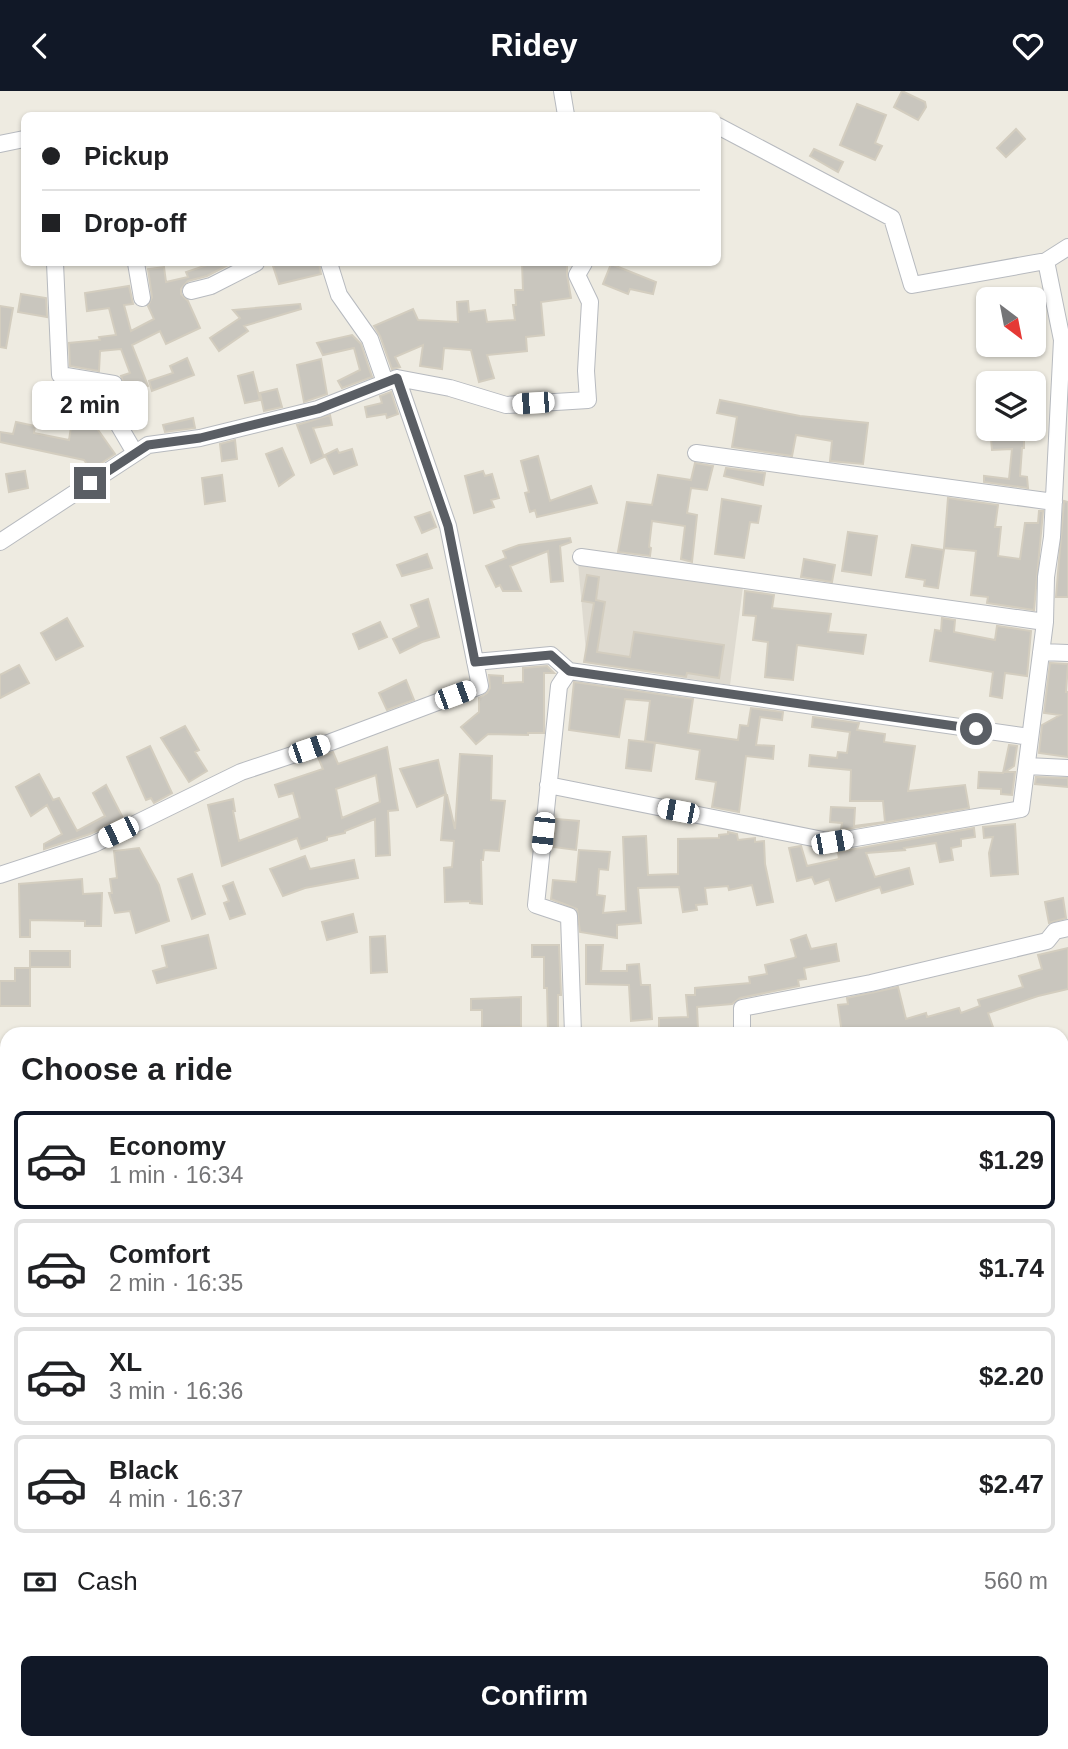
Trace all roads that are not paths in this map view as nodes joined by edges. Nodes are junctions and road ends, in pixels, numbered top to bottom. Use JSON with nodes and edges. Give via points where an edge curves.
{"nodes":[{"id":1,"x":562,"y":91,"type":"edge"},
{"id":2,"x":566,"y":112,"type":"edge"},
{"id":3,"x":721,"y":128,"type":"edge"},
{"id":4,"x":21,"y":140,"type":"edge"},
{"id":5,"x":0,"y":144,"type":"edge"},
{"id":6,"x":1068,"y":247,"type":"edge"},
{"id":7,"x":1046,"y":261,"type":"junction"},
{"id":8,"x":55,"y":266,"type":"edge"},
{"id":9,"x":137,"y":266,"type":"edge"},
{"id":10,"x":250,"y":266,"type":"edge"},
{"id":11,"x":330,"y":266,"type":"edge"},
{"id":12,"x":582,"y":266,"type":"edge"},
{"id":13,"x":191,"y":291,"type":"dead end"},
{"id":14,"x":142,"y":298,"type":"dead end"},
{"id":15,"x":391,"y":380,"type":"junction"},
{"id":16,"x":1063,"y":423,"type":"edge"},
{"id":17,"x":135,"y":453,"type":"junction"},
{"id":18,"x":696,"y":453,"type":"dead end"},
{"id":19,"x":1054,"y":502,"type":"junction"},
{"id":20,"x":1060,"y":537,"type":"edge"},
{"id":21,"x":0,"y":542,"type":"edge"},
{"id":22,"x":581,"y":557,"type":"dead end"},
{"id":23,"x":1045,"y":622,"type":"junction"},
{"id":24,"x":1041,"y":652,"type":"junction"},
{"id":25,"x":1068,"y":653,"type":"edge"},
{"id":26,"x":475,"y":662,"type":"junction"},
{"id":27,"x":569,"y":671,"type":"junction"},
{"id":28,"x":1030,"y":737,"type":"junction"},
{"id":29,"x":1027,"y":766,"type":"junction"},
{"id":30,"x":1068,"y":768,"type":"edge"},
{"id":31,"x":548,"y":785,"type":"junction"},
{"id":32,"x":0,"y":875,"type":"edge"},
{"id":33,"x":1068,"y":928,"type":"edge"},
{"id":34,"x":573,"y":1027,"type":"edge"},
{"id":35,"x":742,"y":1027,"type":"edge"}],
"edges":[{"from":1,"to":2,"type":"street"},
{"from":3,"to":7,"type":"street","via":[[892,218],[912,285]]},
{"from":4,"to":5,"type":"street"},
{"from":6,"to":7,"type":"street"},
{"from":7,"to":16,"type":"street","via":[[1062,340]]},
{"from":8,"to":17,"type":"street","via":[[60,375],[114,384],[118,424]]},
{"from":9,"to":14,"type":"street"},
{"from":10,"to":13,"type":"street"},
{"from":11,"to":15,"type":"street","via":[[339,295]]},
{"from":12,"to":15,"type":"street","via":[[577,275],[590,302],[588,400],[506,405],[450,388]]},
{"from":15,"to":17,"type":"street","via":[[318,409],[200,438],[148,445]]},
{"from":15,"to":26,"type":"street","via":[[448,526]]},
{"from":16,"to":19,"type":"street"},
{"from":17,"to":21,"type":"street"},
{"from":18,"to":19,"type":"street"},
{"from":19,"to":20,"type":"street"},
{"from":20,"to":23,"type":"street","via":[[1044,606]]},
{"from":22,"to":23,"type":"street"},
{"from":23,"to":24,"type":"street"},
{"from":24,"to":25,"type":"street"},
{"from":24,"to":28,"type":"street"},
{"from":26,"to":27,"type":"street","via":[[551,655]]},
{"from":26,"to":32,"type":"street","via":[[480,686],[241,772],[94,844]]},
{"from":27,"to":28,"type":"street"},
{"from":27,"to":31,"type":"street","via":[[559,686]]},
{"from":28,"to":29,"type":"street"},
{"from":29,"to":30,"type":"street"},
{"from":29,"to":31,"type":"street","via":[[1021,809],[832,842]]},
{"from":31,"to":34,"type":"street","via":[[536,905],[569,916]]},
{"from":33,"to":35,"type":"street","via":[[1055,931],[1047,941],[742,1009]]}]}
